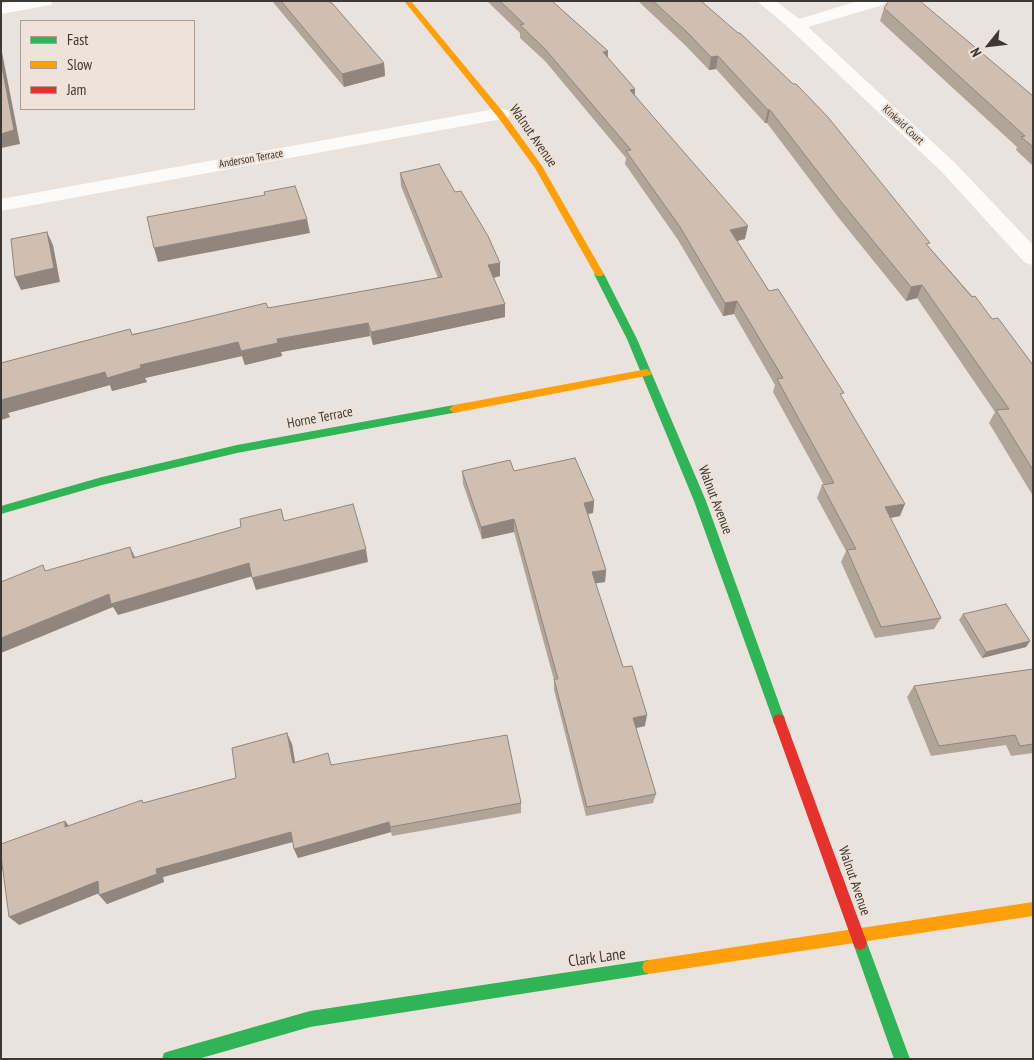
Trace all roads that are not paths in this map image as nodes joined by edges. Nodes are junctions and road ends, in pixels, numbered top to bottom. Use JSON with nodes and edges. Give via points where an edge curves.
{"nodes":[{"id":1,"x":45,"y":1,"type":"edge"},
{"id":2,"x":407,"y":1,"type":"edge"},
{"id":3,"x":765,"y":1,"type":"edge"},
{"id":4,"x":877,"y":1,"type":"edge"},
{"id":5,"x":1,"y":9,"type":"edge"},
{"id":6,"x":796,"y":25,"type":"junction"},
{"id":7,"x":500,"y":114,"type":"junction"},
{"id":8,"x":1,"y":204,"type":"edge"},
{"id":9,"x":1033,"y":258,"type":"edge"},
{"id":10,"x":647,"y":372,"type":"junction"},
{"id":11,"x":1,"y":510,"type":"edge"},
{"id":12,"x":1033,"y":909,"type":"edge"},
{"id":13,"x":857,"y":936,"type":"junction"},
{"id":14,"x":170,"y":1059,"type":"edge"},
{"id":15,"x":902,"y":1059,"type":"edge"}],
"edges":[{"from":1,"to":5,"type":"street"},
{"from":2,"to":7,"type":"street","name":"Walnut Avenue"},
{"from":3,"to":6,"type":"street","name":"Kinkaid Court"},
{"from":4,"to":6,"type":"street"},
{"from":6,"to":9,"type":"street","name":"Kinkaid Court","via":[[948,167]]},
{"from":7,"to":8,"type":"street","name":"Anderson Terrace"},
{"from":7,"to":10,"type":"street","name":"Walnut Avenue","via":[[539,168],[573,226],[610,293]]},
{"from":10,"to":11,"type":"street","name":"Horne Terrace","via":[[237,449],[102,481]]},
{"from":10,"to":13,"type":"street","name":"Walnut Avenue","via":[[700,500]]},
{"from":12,"to":13,"type":"street","name":"Clark Lane"},
{"from":13,"to":14,"type":"street","name":"Clark Lane","via":[[310,1019]]},
{"from":13,"to":15,"type":"street","name":"Walnut Avenue"}]}
